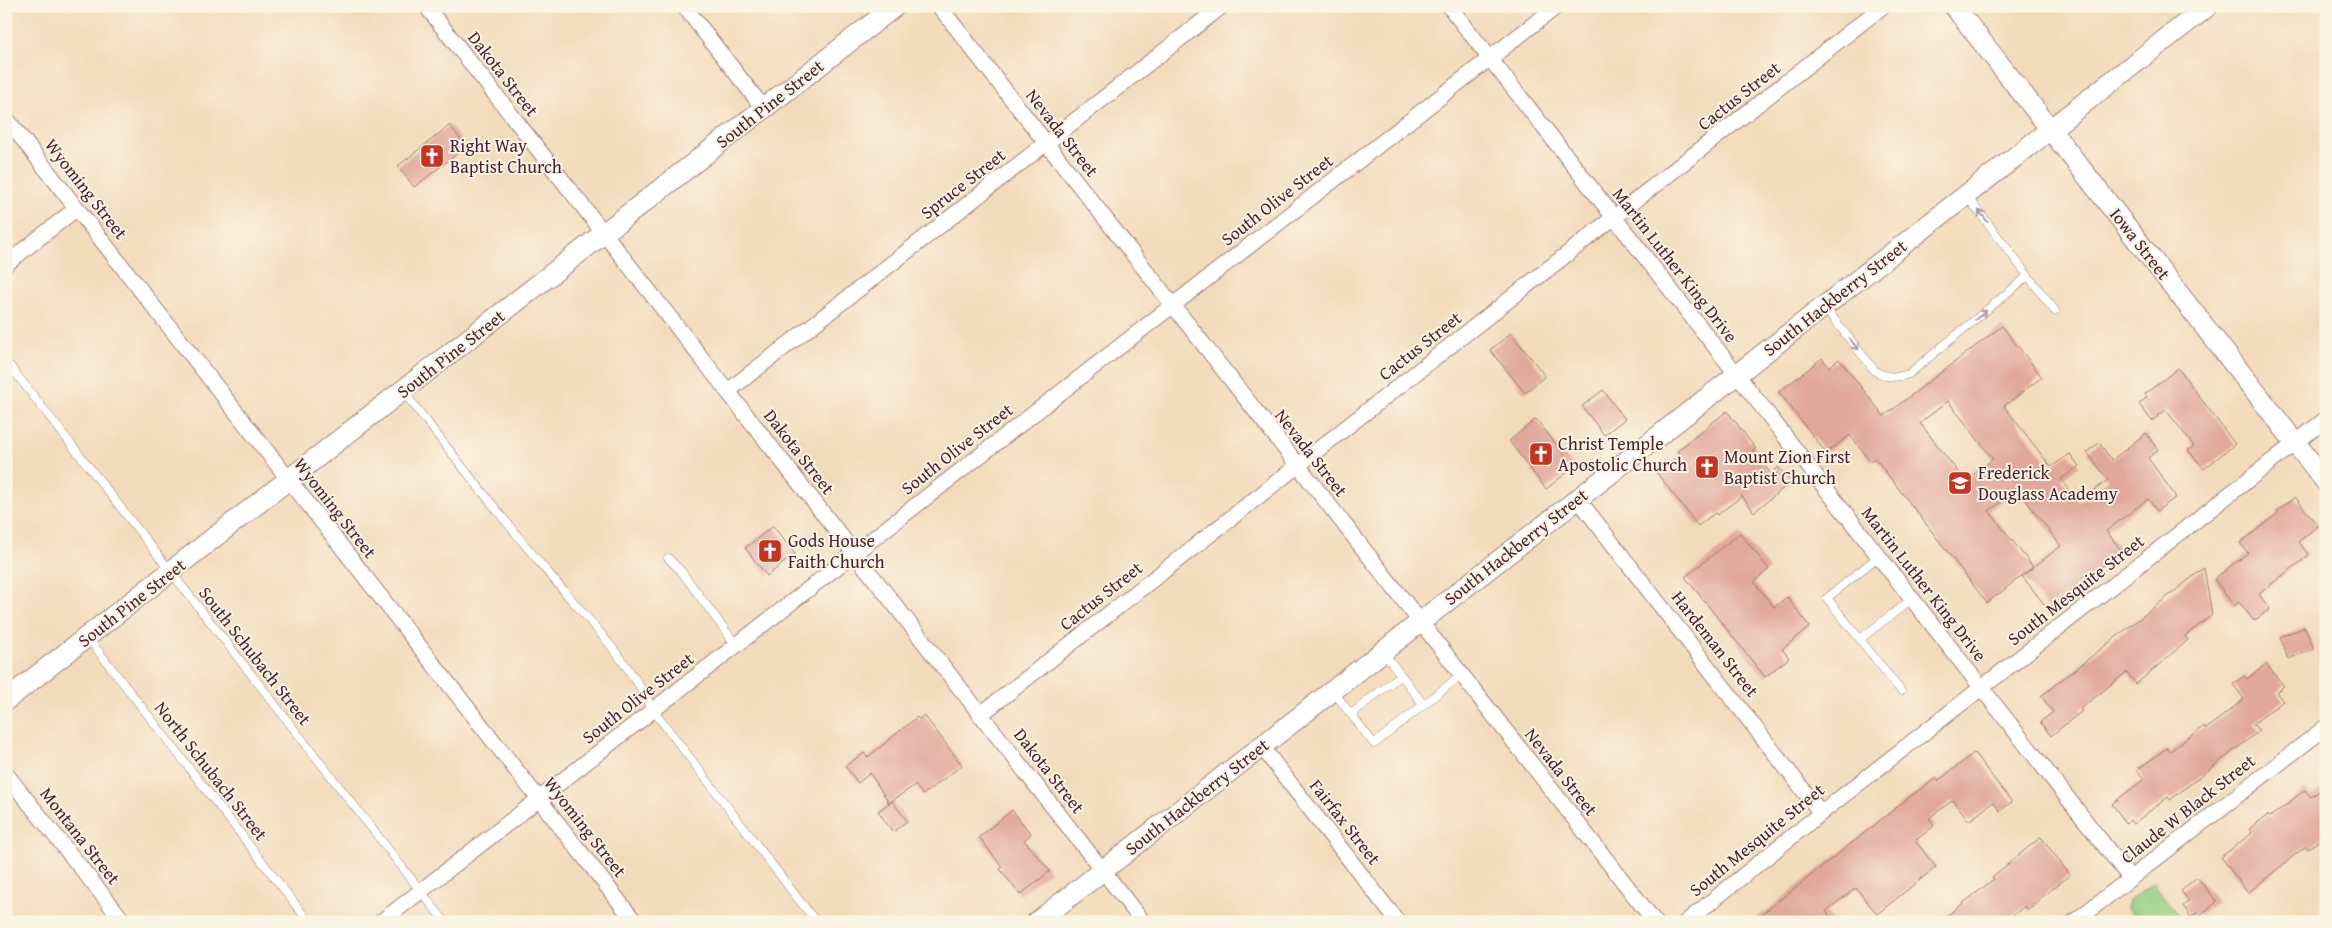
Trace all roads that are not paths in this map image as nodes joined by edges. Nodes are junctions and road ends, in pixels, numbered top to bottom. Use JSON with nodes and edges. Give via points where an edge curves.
{"nodes":[{"id":1,"x":426,"y":6,"type":"edge"},
{"id":2,"x":684,"y":6,"type":"edge"},
{"id":3,"x":895,"y":6,"type":"edge"},
{"id":4,"x":939,"y":6,"type":"edge"},
{"id":5,"x":1222,"y":6,"type":"edge"},
{"id":6,"x":1449,"y":6,"type":"edge"},
{"id":7,"x":1557,"y":6,"type":"edge"},
{"id":8,"x":1883,"y":6,"type":"edge"},
{"id":9,"x":1954,"y":6,"type":"edge"},
{"id":10,"x":2208,"y":6,"type":"edge"},
{"id":11,"x":1490,"y":58,"type":"junction"},
{"id":12,"x":764,"y":109,"type":"junction"},
{"id":13,"x":6,"y":118,"type":"edge"},
{"id":14,"x":2050,"y":130,"type":"junction"},
{"id":15,"x":1046,"y":143,"type":"junction"},
{"id":16,"x":1966,"y":195,"type":"junction"},
{"id":17,"x":77,"y":208,"type":"junction"},
{"id":18,"x":1614,"y":218,"type":"junction"},
{"id":19,"x":604,"y":234,"type":"junction"},
{"id":20,"x":6,"y":264,"type":"edge"},
{"id":21,"x":2028,"y":276,"type":"junction"},
{"id":22,"x":1173,"y":306,"type":"junction"},
{"id":23,"x":1824,"y":306,"type":"junction"},
{"id":24,"x":2055,"y":310,"type":"dead end"},
{"id":25,"x":6,"y":361,"type":"edge"},
{"id":26,"x":1736,"y":375,"type":"junction"},
{"id":27,"x":403,"y":391,"type":"junction"},
{"id":28,"x":728,"y":392,"type":"junction"},
{"id":29,"x":2326,"y":419,"type":"edge"},
{"id":30,"x":2295,"y":443,"type":"junction"},
{"id":31,"x":1298,"y":465,"type":"junction"},
{"id":32,"x":290,"y":480,"type":"junction"},
{"id":33,"x":2326,"y":482,"type":"edge"},
{"id":34,"x":1578,"y":499,"type":"junction"},
{"id":35,"x":854,"y":553,"type":"junction"},
{"id":36,"x":1879,"y":556,"type":"junction"},
{"id":37,"x":668,"y":558,"type":"dead end"},
{"id":38,"x":171,"y":573,"type":"junction"},
{"id":39,"x":1912,"y":599,"type":"junction"},
{"id":40,"x":1420,"y":622,"type":"junction"},
{"id":41,"x":88,"y":638,"type":"junction"},
{"id":42,"x":1860,"y":639,"type":"junction"},
{"id":43,"x":736,"y":645,"type":"junction"},
{"id":44,"x":1382,"y":652,"type":"junction"},
{"id":45,"x":1401,"y":675,"type":"junction"},
{"id":46,"x":1461,"y":675,"type":"junction"},
{"id":47,"x":1981,"y":688,"type":"junction"},
{"id":48,"x":1332,"y":691,"type":"junction"},
{"id":49,"x":1901,"y":691,"type":"dead end"},
{"id":50,"x":6,"y":700,"type":"edge"},
{"id":51,"x":1424,"y":705,"type":"junction"},
{"id":52,"x":653,"y":710,"type":"junction"},
{"id":53,"x":1351,"y":714,"type":"junction"},
{"id":54,"x":980,"y":715,"type":"junction"},
{"id":55,"x":2326,"y":727,"type":"edge"},
{"id":56,"x":1261,"y":746,"type":"junction"},
{"id":57,"x":6,"y":774,"type":"edge"},
{"id":58,"x":539,"y":799,"type":"junction"},
{"id":59,"x":1821,"y":813,"type":"junction"},
{"id":60,"x":1103,"y":870,"type":"junction"},
{"id":61,"x":2130,"y":878,"type":"junction"},
{"id":62,"x":421,"y":891,"type":"junction"},
{"id":63,"x":124,"y":922,"type":"edge"},
{"id":64,"x":309,"y":922,"type":"edge"},
{"id":65,"x":381,"y":922,"type":"edge"},
{"id":66,"x":445,"y":922,"type":"edge"},
{"id":67,"x":635,"y":922,"type":"edge"},
{"id":68,"x":816,"y":922,"type":"edge"},
{"id":69,"x":1037,"y":922,"type":"edge"},
{"id":70,"x":1143,"y":922,"type":"edge"},
{"id":71,"x":1398,"y":922,"type":"edge"},
{"id":72,"x":1654,"y":922,"type":"edge"},
{"id":73,"x":1686,"y":922,"type":"edge"},
{"id":74,"x":2074,"y":922,"type":"edge"}],
"edges":[{"from":1,"to":19,"type":"street","name":"Dakota Street"},
{"from":2,"to":12,"type":"street"},
{"from":3,"to":12,"type":"main road","name":"South Pine Street"},
{"from":4,"to":15,"type":"street","name":"Nevada Street"},
{"from":5,"to":15,"type":"street","name":"Spruce Street"},
{"from":6,"to":11,"type":"street","name":"Martin Luther King Drive"},
{"from":7,"to":11,"type":"street","name":"South Olive Street"},
{"from":8,"to":18,"type":"street","name":"Cactus Street"},
{"from":9,"to":14,"type":"main road","name":"Iowa Street"},
{"from":10,"to":14,"type":"main road","name":"South Hackberry Street"},
{"from":11,"to":18,"type":"street","name":"Martin Luther King Drive"},
{"from":11,"to":22,"type":"street","name":"South Olive Street"},
{"from":12,"to":19,"type":"main road","name":"South Pine Street"},
{"from":13,"to":17,"type":"street","name":"Wyoming Street"},
{"from":14,"to":16,"type":"main road","name":"South Hackberry Street"},
{"from":14,"to":30,"type":"main road","name":"Iowa Street"},
{"from":15,"to":22,"type":"street","name":"Nevada Street"},
{"from":15,"to":28,"type":"street","name":"Spruce Street"},
{"from":21,"to":16,"type":"lane","one_way":true},
{"from":16,"to":23,"type":"main road","name":"South Hackberry Street"},
{"from":17,"to":20,"type":"street"},
{"from":17,"to":32,"type":"street","name":"Wyoming Street"},
{"from":18,"to":26,"type":"street","name":"Martin Luther King Drive"},
{"from":18,"to":31,"type":"street","name":"Cactus Street"},
{"from":19,"to":27,"type":"main road","name":"South Pine Street"},
{"from":19,"to":28,"type":"street","name":"Dakota Street"},
{"from":23,"to":21,"type":"lane","one_way":true,"via":[[1875,371],[1897,378],[1909,374]]},
{"from":21,"to":24,"type":"lane"},
{"from":22,"to":31,"type":"street","name":"Nevada Street"},
{"from":22,"to":35,"type":"street","name":"South Olive Street"},
{"from":23,"to":26,"type":"main road","name":"South Hackberry Street"},
{"from":25,"to":38,"type":"lane","name":"South Schubach Street"},
{"from":26,"to":34,"type":"main road","name":"South Hackberry Street"},
{"from":26,"to":36,"type":"street","name":"Martin Luther King Drive"},
{"from":27,"to":32,"type":"main road","name":"South Pine Street"},
{"from":27,"to":52,"type":"lane","via":[[496,510],[606,642]]},
{"from":28,"to":35,"type":"street","name":"Dakota Street"},
{"from":29,"to":30,"type":"street","name":"South Mesquite Street"},
{"from":30,"to":33,"type":"main road","name":"Iowa Street"},
{"from":30,"to":47,"type":"street","name":"South Mesquite Street"},
{"from":31,"to":40,"type":"street","name":"Nevada Street"},
{"from":31,"to":54,"type":"street","name":"Cactus Street"},
{"from":32,"to":38,"type":"main road","name":"South Pine Street"},
{"from":32,"to":58,"type":"street","name":"Wyoming Street"},
{"from":34,"to":40,"type":"main road","name":"South Hackberry Street"},
{"from":34,"to":59,"type":"street","name":"Hardeman Street"},
{"from":35,"to":43,"type":"street","name":"South Olive Street"},
{"from":35,"to":54,"type":"street","name":"Dakota Street"},
{"from":36,"to":39,"type":"street","name":"Martin Luther King Drive"},
{"from":36,"to":42,"type":"lane","via":[[1827,598]]},
{"from":37,"to":43,"type":"lane"},
{"from":38,"to":41,"type":"main road","name":"South Pine Street"},
{"from":38,"to":62,"type":"lane","name":"South Schubach Street"},
{"from":39,"to":42,"type":"lane"},
{"from":39,"to":47,"type":"street","name":"Martin Luther King Drive"},
{"from":40,"to":44,"type":"main road","name":"South Hackberry Street"},
{"from":40,"to":46,"type":"street","name":"Nevada Street"},
{"from":41,"to":50,"type":"main road","name":"South Pine Street"},
{"from":41,"to":64,"type":"lane","name":"North Schubach Street"},
{"from":42,"to":49,"type":"lane"},
{"from":43,"to":52,"type":"street","name":"South Olive Street"},
{"from":44,"to":45,"type":"lane"},
{"from":44,"to":48,"type":"main road","name":"South Hackberry Street"},
{"from":45,"to":51,"type":"lane"},
{"from":45,"to":53,"type":"lane"},
{"from":46,"to":51,"type":"lane"},
{"from":46,"to":72,"type":"street","name":"Nevada Street"},
{"from":47,"to":59,"type":"street","name":"South Mesquite Street"},
{"from":47,"to":61,"type":"street","name":"Martin Luther King Drive"},
{"from":48,"to":53,"type":"lane"},
{"from":48,"to":56,"type":"main road","name":"South Hackberry Street"},
{"from":51,"to":53,"type":"lane","via":[[1374,744]]},
{"from":52,"to":58,"type":"street","name":"South Olive Street"},
{"from":52,"to":68,"type":"lane"},
{"from":54,"to":60,"type":"street","name":"Dakota Street"},
{"from":55,"to":61,"type":"street","name":"Claude W Black Street"},
{"from":56,"to":60,"type":"main road","name":"South Hackberry Street"},
{"from":56,"to":71,"type":"street","name":"Fairfax Street"},
{"from":57,"to":63,"type":"street","name":"Montana Street"},
{"from":58,"to":62,"type":"street","name":"South Olive Street"},
{"from":58,"to":67,"type":"street","name":"Wyoming Street"},
{"from":59,"to":73,"type":"street","name":"South Mesquite Street"},
{"from":60,"to":69,"type":"main road","name":"South Hackberry Street"},
{"from":60,"to":70,"type":"street","name":"Dakota Street"},
{"from":61,"to":74,"type":"street","name":"Claude W Black Street"},
{"from":62,"to":65,"type":"street","name":"South Olive Street"},
{"from":62,"to":66,"type":"lane","name":"South Schubach Street"}]}
